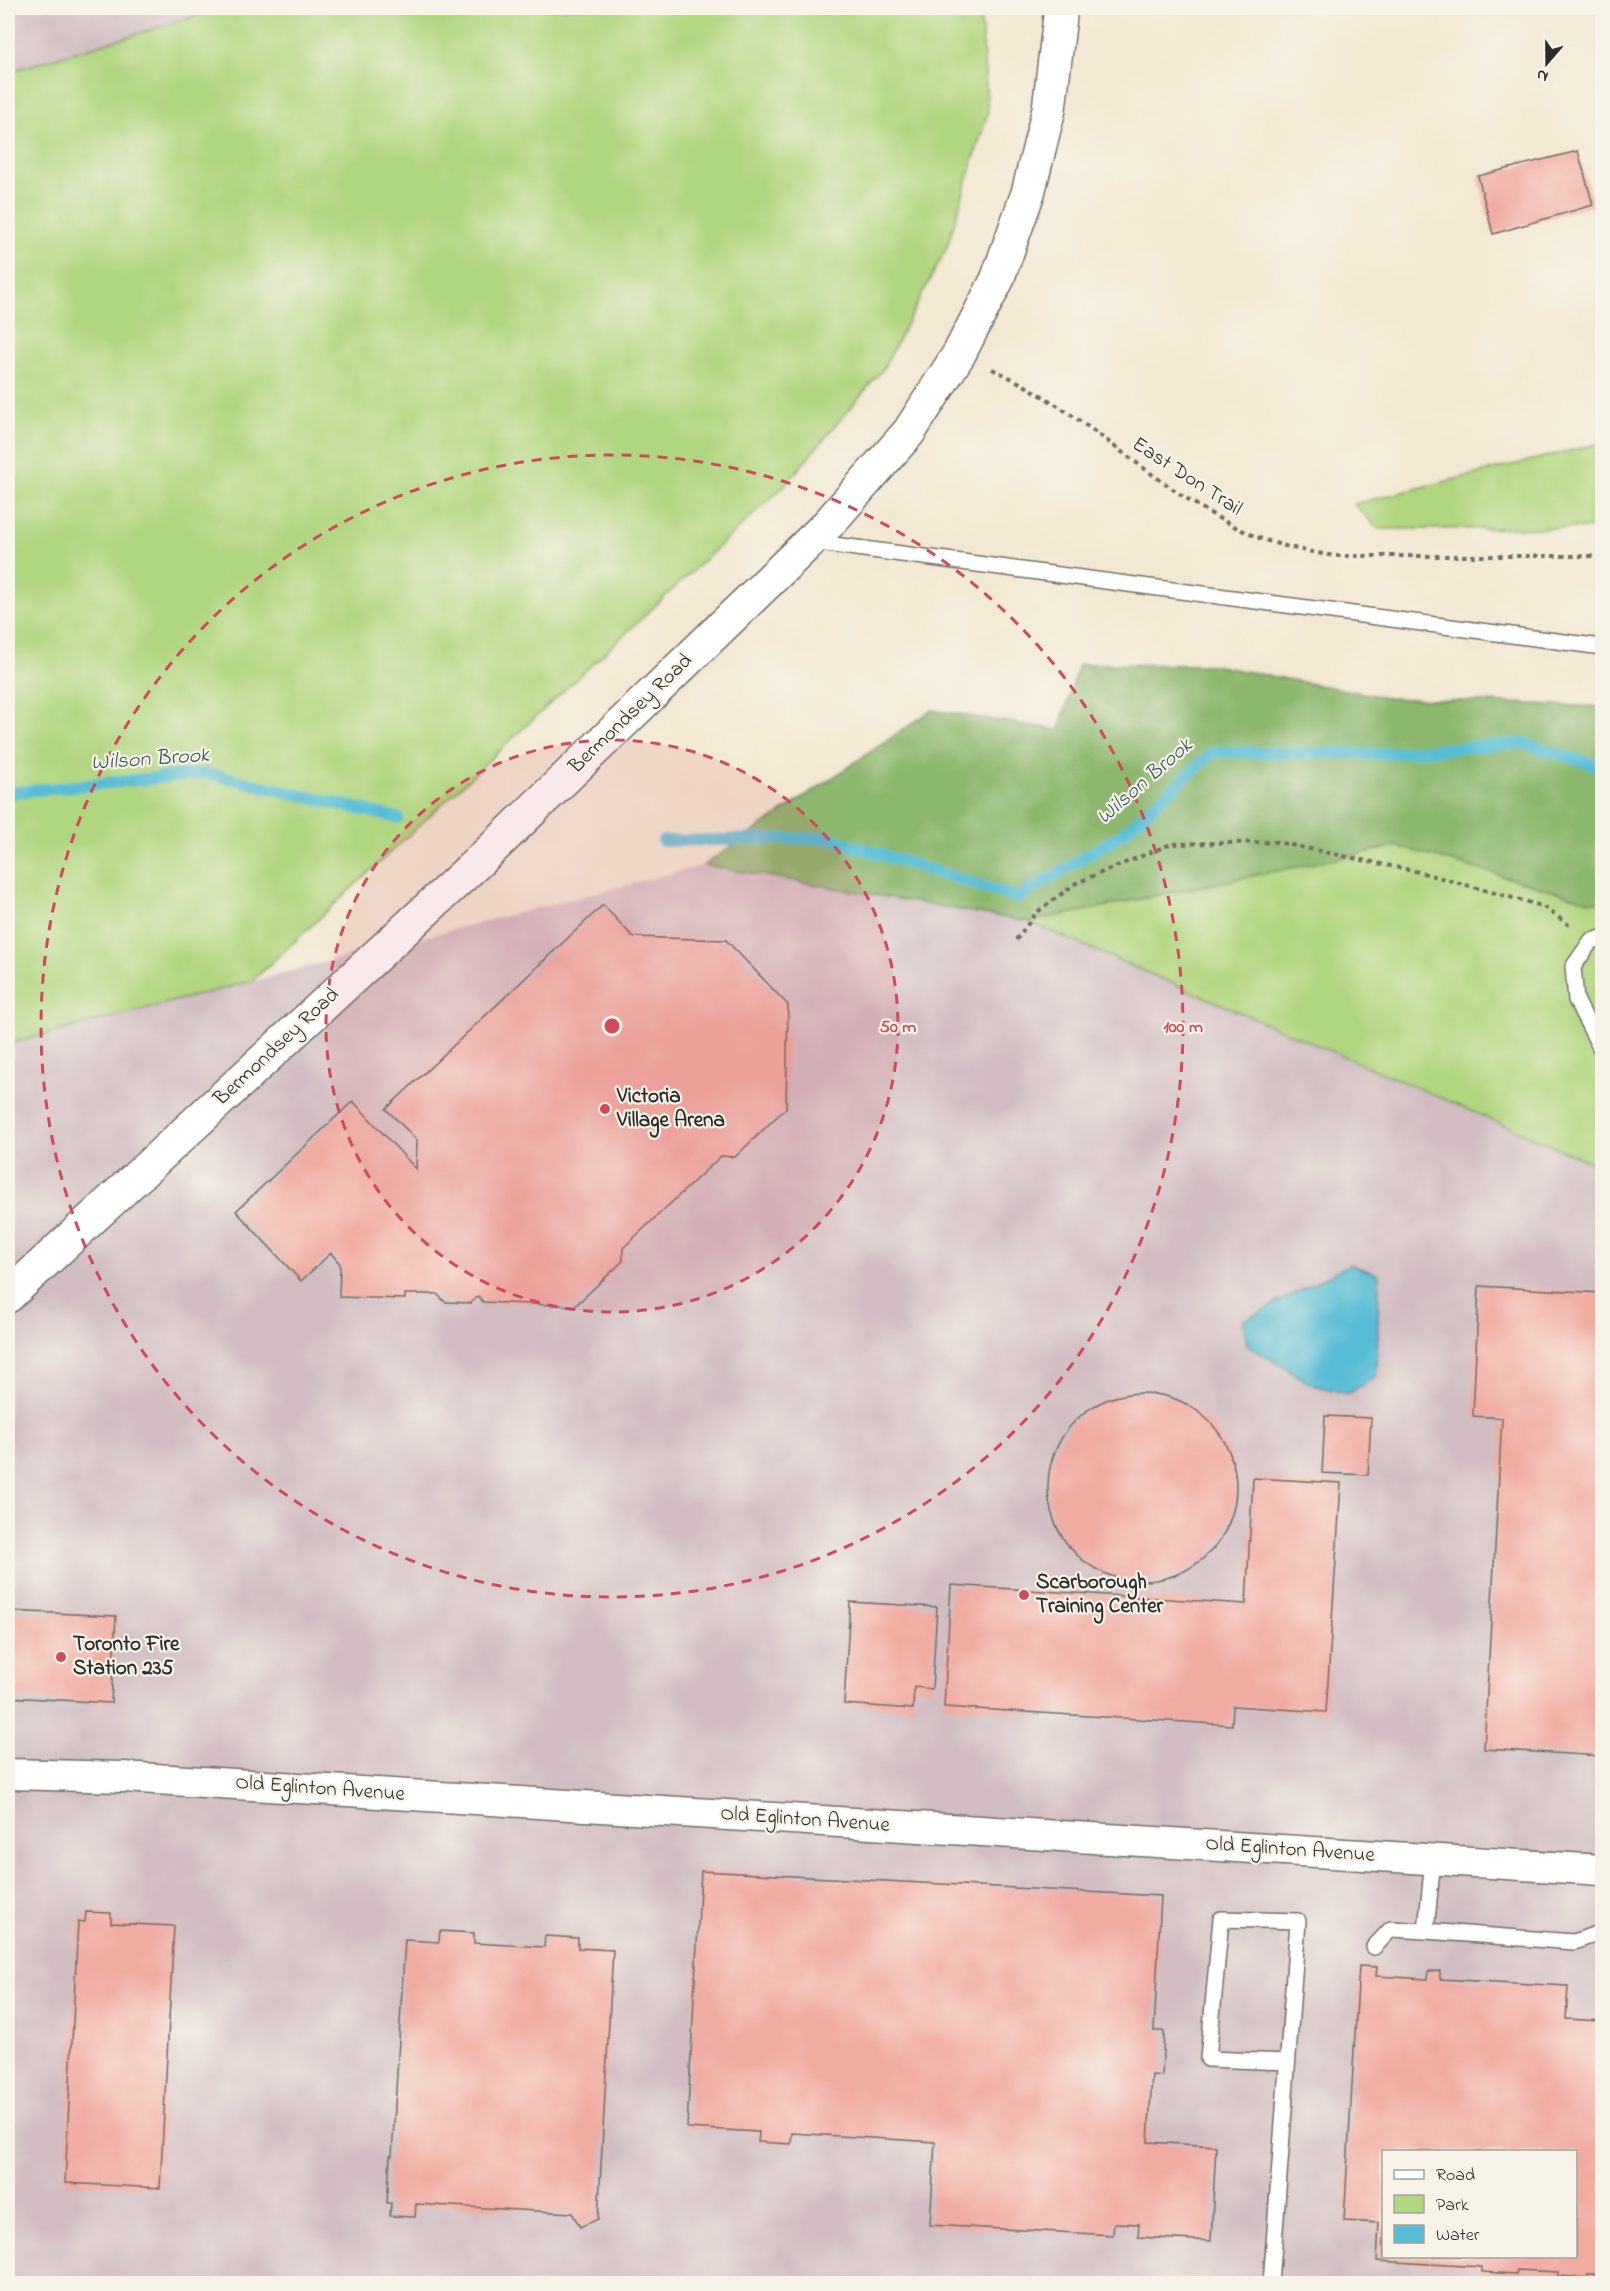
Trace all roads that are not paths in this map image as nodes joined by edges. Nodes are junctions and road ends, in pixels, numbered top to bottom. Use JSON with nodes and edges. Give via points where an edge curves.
{"nodes":[{"id":1,"x":1061,"y":8,"type":"edge"},
{"id":2,"x":810,"y":542,"type":"junction"},
{"id":3,"x":1599,"y":645,"type":"edge"},
{"id":4,"x":1597,"y":940,"type":"edge"},
{"id":5,"x":1602,"y":1052,"type":"edge"},
{"id":6,"x":8,"y":1296,"type":"edge"},
{"id":7,"x":8,"y":1774,"type":"edge"},
{"id":8,"x":1433,"y":1859,"type":"junction"},
{"id":9,"x":1602,"y":1870,"type":"edge"},
{"id":10,"x":1426,"y":1931,"type":"junction"},
{"id":11,"x":1602,"y":1932,"type":"edge"},
{"id":12,"x":1374,"y":1947,"type":"dead end"},
{"id":13,"x":1287,"y":2062,"type":"junction"},
{"id":14,"x":1271,"y":2283,"type":"edge"}],
"edges":[{"from":1,"to":2,"type":"street","name":"Bermondsey Road","via":[[1049,109],[1028,193],[997,280],[959,354],[909,432]]},
{"from":2,"to":3,"type":"lane"},
{"from":2,"to":6,"type":"street","name":"Bermondsey Road","via":[[483,857]]},
{"from":4,"to":5,"type":"lane","via":[[1573,967],[1576,1000]]},
{"from":7,"to":8,"type":"street","name":"Old Eglinton Avenue","via":[[147,1779]]},
{"from":8,"to":9,"type":"street","name":"Old Eglinton Avenue"},
{"from":8,"to":10,"type":"lane"},
{"from":10,"to":11,"type":"lane","via":[[1574,1942]]},
{"from":10,"to":12,"type":"lane","via":[[1391,1929]]},
{"from":13,"to":13,"type":"lane","via":[[1298,1921],[1221,1919],[1208,2058]]},
{"from":13,"to":14,"type":"lane"}]}
